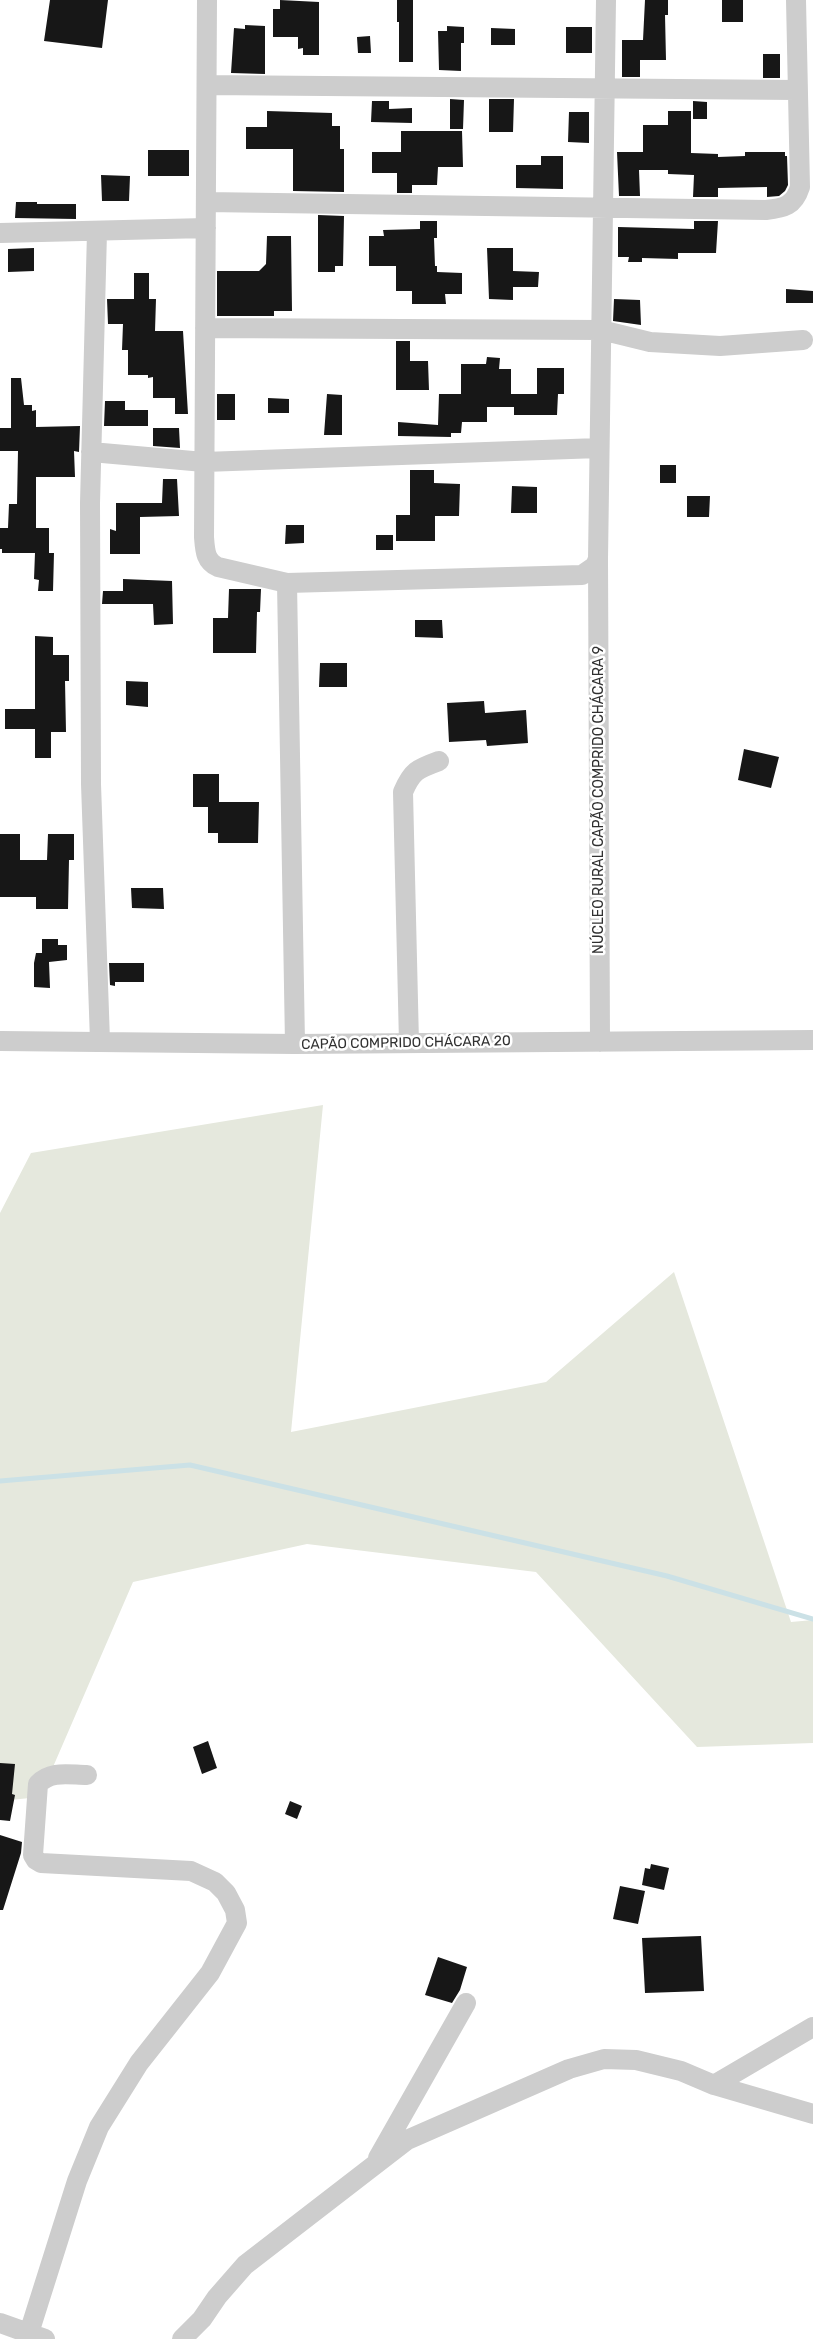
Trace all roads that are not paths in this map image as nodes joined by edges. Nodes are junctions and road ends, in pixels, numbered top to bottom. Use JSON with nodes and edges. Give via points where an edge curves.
{"nodes":[{"id":1,"x":208,"y":0,"type":"edge"},
{"id":2,"x":606,"y":0,"type":"edge"},
{"id":3,"x":796,"y":0,"type":"edge"},
{"id":4,"x":207,"y":85,"type":"junction"},
{"id":5,"x":604,"y":90,"type":"junction"},
{"id":6,"x":796,"y":90,"type":"junction"},
{"id":7,"x":206,"y":202,"type":"junction"},
{"id":8,"x":602,"y":209,"type":"junction"},
{"id":9,"x":206,"y":228,"type":"junction"},
{"id":10,"x":97,"y":232,"type":"junction"},
{"id":11,"x":0,"y":233,"type":"edge"},
{"id":12,"x":205,"y":328,"type":"junction"},
{"id":13,"x":601,"y":330,"type":"junction"},
{"id":14,"x":803,"y":340,"type":"dead end"},
{"id":15,"x":599,"y":448,"type":"junction"},
{"id":16,"x":91,"y":452,"type":"junction"},
{"id":17,"x":204,"y":462,"type":"junction"},
{"id":18,"x":598,"y":559,"type":"junction"},
{"id":19,"x":287,"y":583,"type":"junction"},
{"id":20,"x":439,"y":761,"type":"dead end"},
{"id":21,"x":813,"y":1040,"type":"edge"},
{"id":22,"x":0,"y":1041,"type":"edge"},
{"id":23,"x":100,"y":1041,"type":"junction"},
{"id":24,"x":600,"y":1042,"type":"junction"},
{"id":25,"x":409,"y":1043,"type":"junction"},
{"id":26,"x":295,"y":1044,"type":"junction"},
{"id":27,"x":87,"y":1775,"type":"dead end"},
{"id":28,"x":466,"y":2003,"type":"dead end"},
{"id":29,"x":813,"y":2027,"type":"edge"},
{"id":30,"x":714,"y":2085,"type":"junction"},
{"id":31,"x":813,"y":2114,"type":"edge"},
{"id":32,"x":375,"y":2163,"type":"junction"},
{"id":33,"x":0,"y":2323,"type":"edge"},
{"id":34,"x":37,"y":2336,"type":"edge"},
{"id":35,"x":182,"y":2339,"type":"edge"}],
"edges":[{"from":1,"to":4,"type":"street"},
{"from":2,"to":5,"type":"street","name":"NÚCLEO RURAL CAPÃO COMPRIDO CHÁCARA 9"},
{"from":3,"to":6,"type":"street"},
{"from":4,"to":5,"type":"street"},
{"from":4,"to":7,"type":"street"},
{"from":5,"to":6,"type":"street"},
{"from":5,"to":8,"type":"street","name":"NÚCLEO RURAL CAPÃO COMPRIDO CHÁCARA 9"},
{"from":6,"to":8,"type":"street","via":[[800,188],[792,203],[784,208]]},
{"from":7,"to":8,"type":"street"},
{"from":7,"to":9,"type":"street"},
{"from":8,"to":13,"type":"street","name":"NÚCLEO RURAL CAPÃO COMPRIDO CHÁCARA 9"},
{"from":9,"to":10,"type":"street"},
{"from":9,"to":12,"type":"street"},
{"from":10,"to":11,"type":"street"},
{"from":10,"to":16,"type":"street"},
{"from":12,"to":13,"type":"street"},
{"from":12,"to":17,"type":"street"},
{"from":13,"to":14,"type":"street","via":[[650,342],[720,346]]},
{"from":13,"to":15,"type":"street","name":"NÚCLEO RURAL CAPÃO COMPRIDO CHÁCARA 9"},
{"from":15,"to":17,"type":"street"},
{"from":15,"to":18,"type":"street","name":"NÚCLEO RURAL CAPÃO COMPRIDO CHÁCARA 9"},
{"from":16,"to":17,"type":"street"},
{"from":16,"to":23,"type":"street","via":[[91,784]]},
{"from":17,"to":19,"type":"street","via":[[207,557],[218,567]]},
{"from":18,"to":19,"type":"street","via":[[595,566],[582,575]]},
{"from":18,"to":24,"type":"street","name":"NÚCLEO RURAL CAPÃO COMPRIDO CHÁCARA 9"},
{"from":19,"to":26,"type":"street"},
{"from":20,"to":25,"type":"street","via":[[411,775],[403,792]]},
{"from":21,"to":24,"type":"street","name":"CAPÃO COMPRIDO CHÁCARA 20"},
{"from":22,"to":23,"type":"street","name":"CAPÃO COMPRIDO CHÁCARA 20"},
{"from":23,"to":26,"type":"street","name":"CAPÃO COMPRIDO CHÁCARA 20"},
{"from":24,"to":25,"type":"street","name":"CAPÃO COMPRIDO CHÁCARA 20"},
{"from":25,"to":26,"type":"street","name":"CAPÃO COMPRIDO CHÁCARA 20"},
{"from":27,"to":34,"type":"street","via":[[52,1774],[38,1784],[33,1854],[36,1860],[41,1863],[191,1871],[215,1882],[226,1893],[235,1910],[237,1923],[210,1973],[139,2063],[98,2127],[77,2181]]},
{"from":28,"to":32,"type":"street"},
{"from":29,"to":30,"type":"street"},
{"from":30,"to":31,"type":"street"},
{"from":30,"to":32,"type":"street","via":[[681,2071],[636,2060],[604,2059],[569,2069],[407,2140]]},
{"from":32,"to":35,"type":"street","via":[[245,2265],[202,2320]]},
{"from":33,"to":34,"type":"street"}]}
